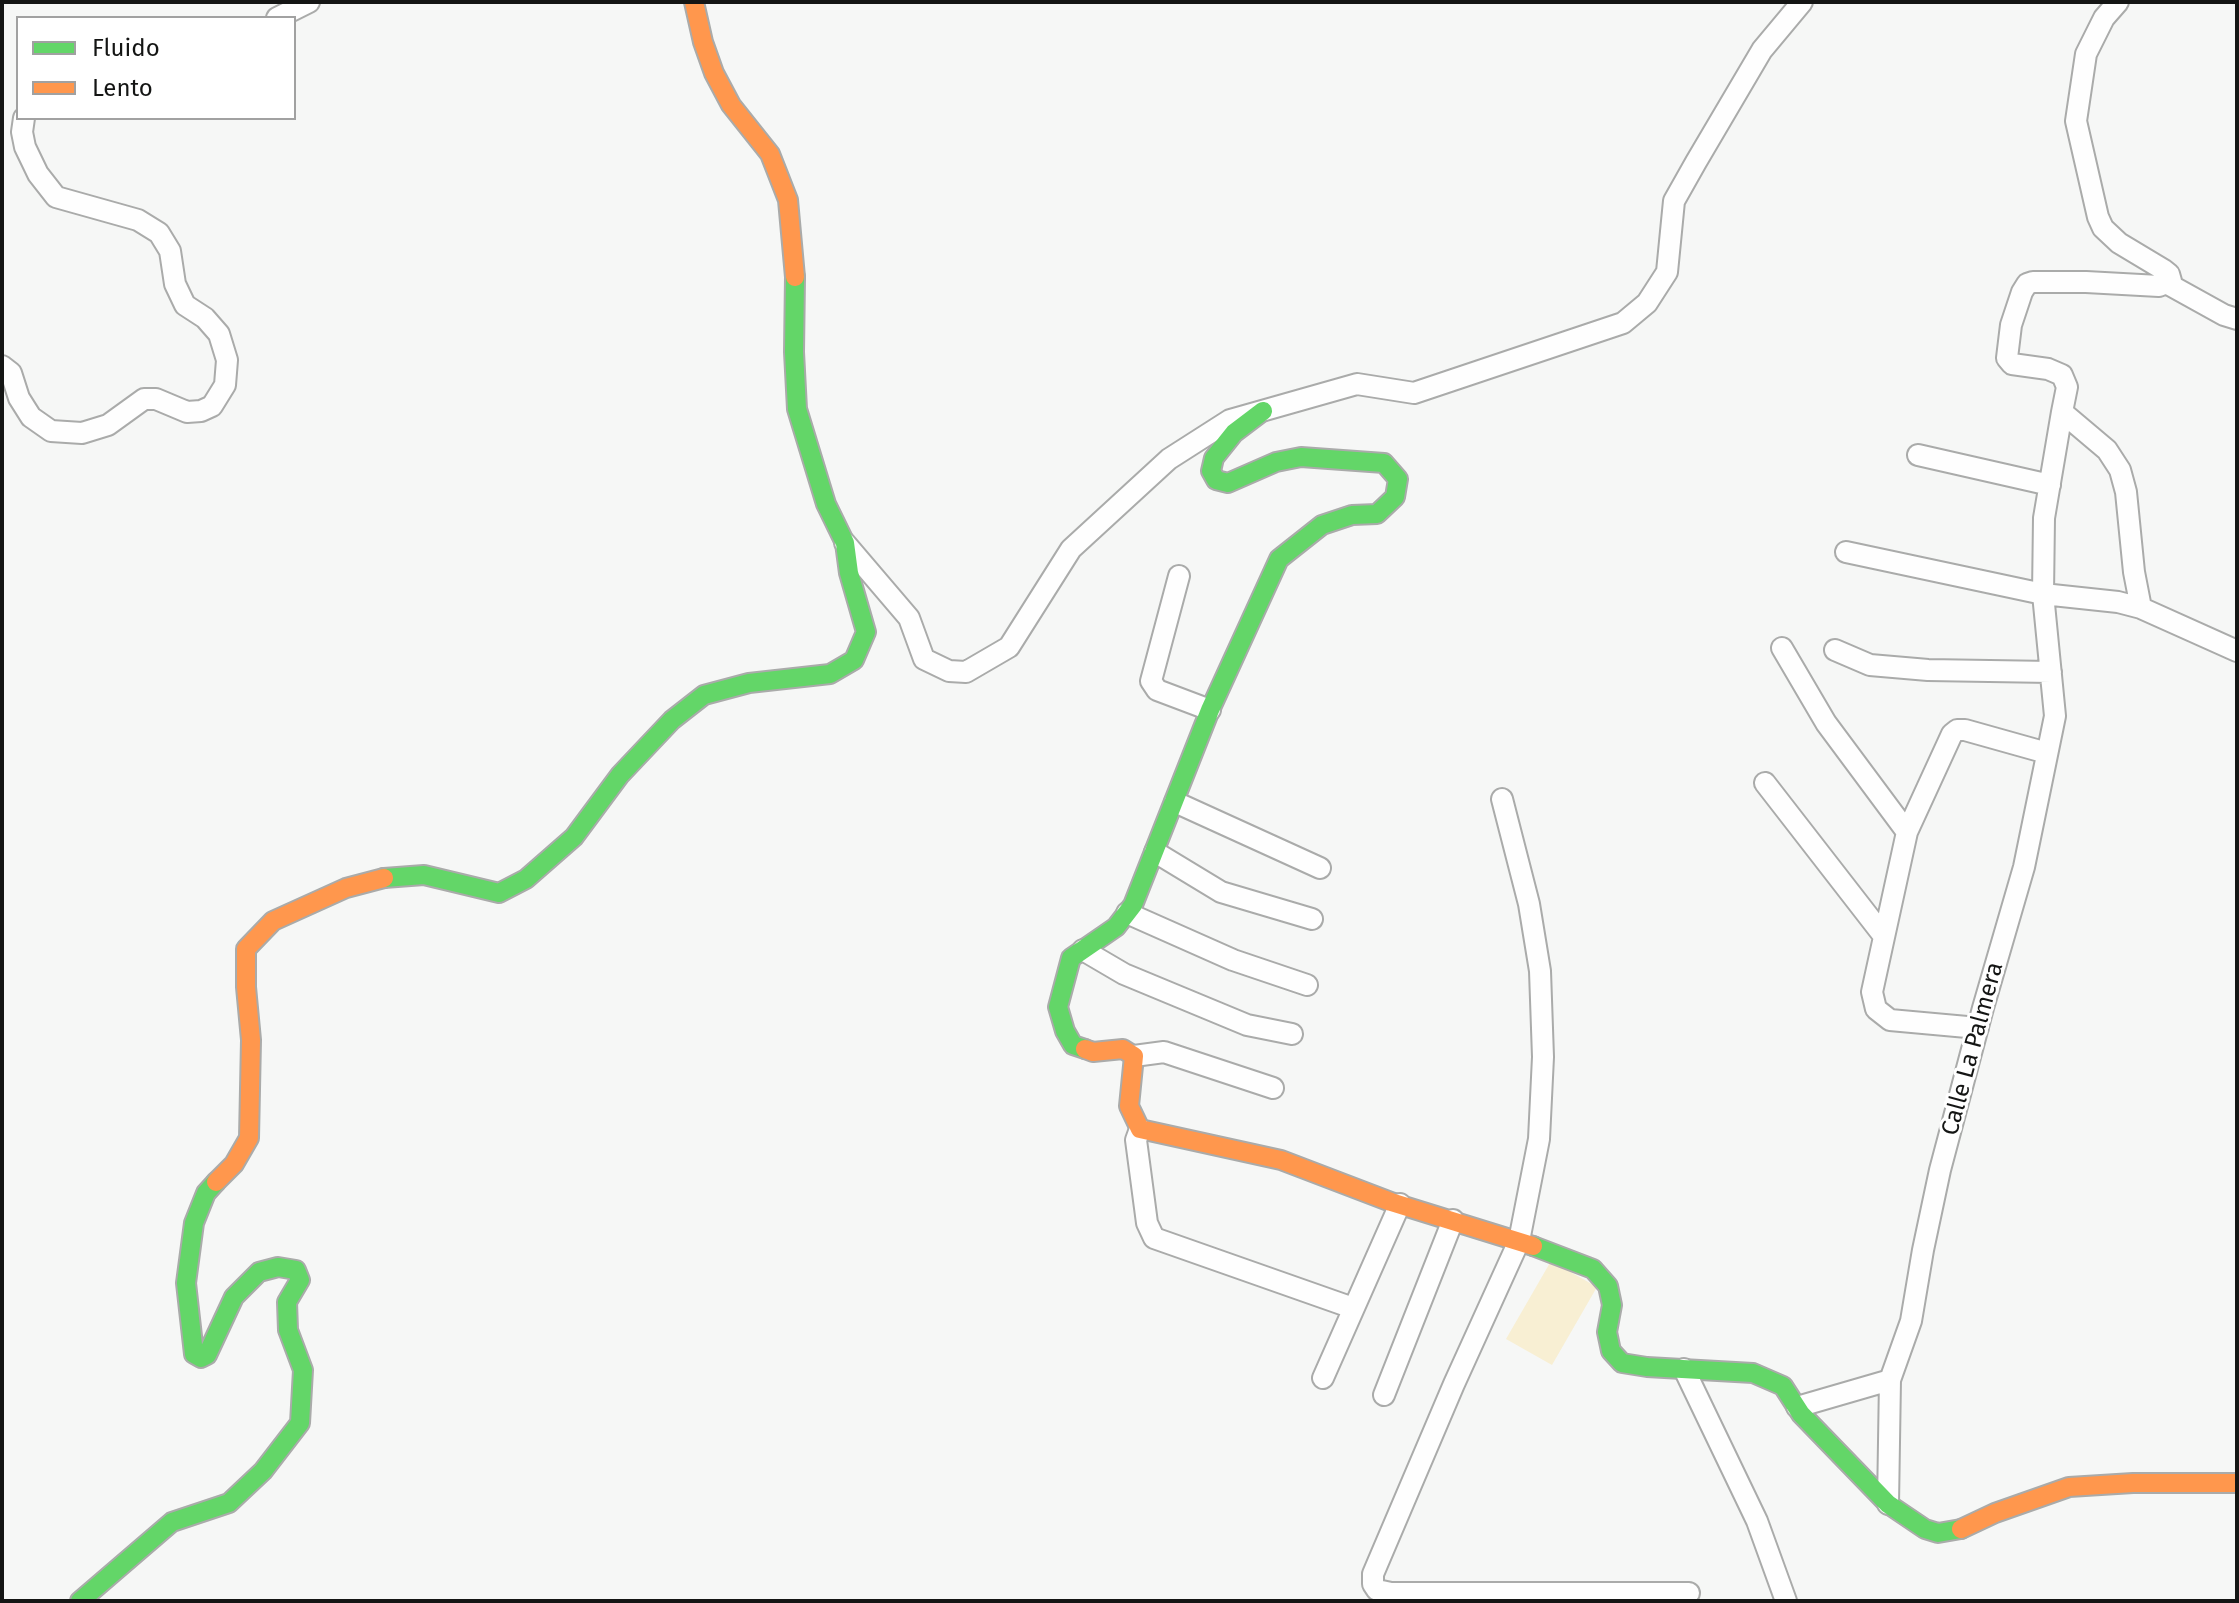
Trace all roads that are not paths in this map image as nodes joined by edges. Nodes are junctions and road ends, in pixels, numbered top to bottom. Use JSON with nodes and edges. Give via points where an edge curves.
{"nodes":[{"id":1,"x":309,"y":2,"type":"edge"},
{"id":2,"x":695,"y":2,"type":"edge"},
{"id":3,"x":1802,"y":2,"type":"edge"},
{"id":4,"x":2118,"y":2,"type":"edge"},
{"id":5,"x":281,"y":16,"type":"edge"},
{"id":6,"x":24,"y":120,"type":"edge"},
{"id":7,"x":2168,"y":284,"type":"junction"},
{"id":8,"x":2237,"y":319,"type":"edge"},
{"id":9,"x":2,"y":366,"type":"edge"},
{"id":10,"x":1263,"y":411,"type":"junction"},
{"id":11,"x":2062,"y":412,"type":"junction"},
{"id":12,"x":1918,"y":455,"type":"dead end"},
{"id":13,"x":2050,"y":485,"type":"junction"},
{"id":14,"x":845,"y":543,"type":"junction"},
{"id":15,"x":1846,"y":552,"type":"dead end"},
{"id":16,"x":1179,"y":576,"type":"dead end"},
{"id":17,"x":2043,"y":594,"type":"junction"},
{"id":18,"x":2141,"y":608,"type":"junction"},
{"id":19,"x":1782,"y":648,"type":"dead end"},
{"id":20,"x":1835,"y":650,"type":"dead end"},
{"id":21,"x":2237,"y":651,"type":"edge"},
{"id":22,"x":2051,"y":672,"type":"junction"},
{"id":23,"x":1210,"y":710,"type":"junction"},
{"id":24,"x":2047,"y":753,"type":"junction"},
{"id":25,"x":1765,"y":783,"type":"dead end"},
{"id":26,"x":1502,"y":799,"type":"dead end"},
{"id":27,"x":1175,"y":802,"type":"junction"},
{"id":28,"x":1907,"y":832,"type":"junction"},
{"id":29,"x":1155,"y":852,"type":"junction"},
{"id":30,"x":1320,"y":868,"type":"dead end"},
{"id":31,"x":1127,"y":913,"type":"junction"},
{"id":32,"x":1312,"y":919,"type":"dead end"},
{"id":33,"x":1883,"y":935,"type":"junction"},
{"id":34,"x":1083,"y":950,"type":"junction"},
{"id":35,"x":1307,"y":985,"type":"dead end"},
{"id":36,"x":1978,"y":1028,"type":"junction"},
{"id":37,"x":1292,"y":1034,"type":"dead end"},
{"id":38,"x":1134,"y":1056,"type":"junction"},
{"id":39,"x":1273,"y":1088,"type":"dead end"},
{"id":40,"x":1140,"y":1129,"type":"junction"},
{"id":41,"x":1400,"y":1204,"type":"junction"},
{"id":42,"x":1453,"y":1220,"type":"junction"},
{"id":43,"x":1519,"y":1241,"type":"junction"},
{"id":44,"x":1353,"y":1308,"type":"junction"},
{"id":45,"x":1684,"y":1369,"type":"junction"},
{"id":46,"x":1323,"y":1378,"type":"dead end"},
{"id":47,"x":1890,"y":1380,"type":"junction"},
{"id":48,"x":1384,"y":1395,"type":"dead end"},
{"id":49,"x":1797,"y":1407,"type":"junction"},
{"id":50,"x":2237,"y":1483,"type":"edge"},
{"id":51,"x":1888,"y":1504,"type":"junction"},
{"id":52,"x":1689,"y":1593,"type":"dead end"},
{"id":53,"x":80,"y":1601,"type":"edge"},
{"id":54,"x":1786,"y":1601,"type":"edge"}],
"edges":[{"from":1,"to":5,"type":"street"},
{"from":2,"to":14,"type":"street","via":[[714,73],[731,105],[770,154],[788,200],[795,267],[797,409],[826,504]]},
{"from":3,"to":10,"type":"street","via":[[1762,50],[1674,201],[1667,272],[1647,303],[1623,323],[1414,393],[1357,384]]},
{"from":4,"to":7,"type":"street","via":[[2086,54],[2076,121],[2103,228],[2169,274]]},
{"from":6,"to":9,"type":"street","via":[[25,147],[56,197],[138,220],[159,233],[170,251],[175,284],[185,305],[219,334],[227,360],[225,385],[212,406],[201,411],[144,399],[108,425],[82,433],[51,431],[31,417],[11,373]]},
{"from":7,"to":8,"type":"street"},
{"from":7,"to":11,"type":"street","name":"Calle La Palmera","via":[[2033,282],[2024,288],[2007,358],[2012,364],[2062,375],[2067,387]]},
{"from":10,"to":14,"type":"street","via":[[1230,420],[1169,459],[1071,549],[1009,647],[966,672],[949,671],[924,659],[909,618]]},
{"from":10,"to":23,"type":"street","via":[[1234,433],[1214,458],[1211,471],[1216,480],[1228,483],[1301,457],[1384,463],[1398,479],[1395,497],[1377,514],[1322,525],[1279,559]]},
{"from":11,"to":13,"type":"street","name":"Calle La Palmera"},
{"from":11,"to":18,"type":"street","via":[[2107,450],[2120,470]]},
{"from":12,"to":13,"type":"street"},
{"from":13,"to":17,"type":"street","name":"Calle La Palmera"},
{"from":14,"to":53,"type":"street","via":[[866,632],[854,660],[830,674],[749,683],[704,695],[620,775],[574,837],[526,879],[499,893],[424,875],[390,876],[346,888],[273,921],[246,949],[249,1138],[234,1164],[206,1193],[194,1223],[186,1283],[192,1347],[201,1358],[207,1355],[234,1297],[259,1272],[296,1270],[300,1280],[287,1302],[288,1330],[303,1370],[300,1423],[263,1471],[229,1503],[172,1522]]},
{"from":15,"to":17,"type":"street"},
{"from":16,"to":23,"type":"street","via":[[1151,681],[1157,690]]},
{"from":17,"to":18,"type":"street"},
{"from":17,"to":22,"type":"street","name":"Calle La Palmera"},
{"from":18,"to":21,"type":"street"},
{"from":19,"to":28,"type":"street","via":[[1826,723]]},
{"from":20,"to":22,"type":"street","via":[[1870,665],[1899,668]]},
{"from":22,"to":24,"type":"street","name":"Calle La Palmera","via":[[2055,716]]},
{"from":23,"to":27,"type":"street"},
{"from":24,"to":28,"type":"street","via":[[1957,730]]},
{"from":24,"to":36,"type":"street","name":"Calle La Palmera","via":[[2024,867]]},
{"from":25,"to":33,"type":"street"},
{"from":26,"to":43,"type":"street","via":[[1540,971],[1539,1139]]},
{"from":27,"to":29,"type":"street"},
{"from":27,"to":30,"type":"street"},
{"from":28,"to":33,"type":"street"},
{"from":29,"to":31,"type":"street"},
{"from":29,"to":32,"type":"street","via":[[1221,892]]},
{"from":31,"to":34,"type":"street"},
{"from":31,"to":35,"type":"street","via":[[1233,960]]},
{"from":33,"to":36,"type":"street","via":[[1872,992],[1876,1009],[1890,1020]]},
{"from":34,"to":37,"type":"street","via":[[1124,974],[1247,1025]]},
{"from":34,"to":38,"type":"street","via":[[1071,958],[1058,1007],[1065,1031],[1073,1045],[1093,1052],[1123,1049]]},
{"from":36,"to":47,"type":"street","name":"Calle La Palmera","via":[[1940,1170],[1911,1321]]},
{"from":38,"to":39,"type":"street","via":[[1164,1052]]},
{"from":38,"to":40,"type":"street","via":[[1129,1106]]},
{"from":40,"to":41,"type":"street","via":[[1281,1160]]},
{"from":40,"to":44,"type":"street","via":[[1136,1140],[1147,1223],[1154,1238]]},
{"from":41,"to":42,"type":"street"},
{"from":41,"to":44,"type":"street"},
{"from":42,"to":43,"type":"street"},
{"from":42,"to":48,"type":"street"},
{"from":43,"to":45,"type":"street","via":[[1593,1269],[1608,1286],[1612,1305],[1607,1332],[1611,1351],[1622,1363]]},
{"from":43,"to":52,"type":"street","via":[[1373,1584],[1391,1593]]},
{"from":44,"to":46,"type":"street"},
{"from":45,"to":49,"type":"street","via":[[1753,1373],[1783,1386]]},
{"from":45,"to":54,"type":"street","via":[[1757,1521]]},
{"from":47,"to":49,"type":"street"},
{"from":47,"to":51,"type":"street","name":"Calle La Palmera"},
{"from":49,"to":51,"type":"street"},
{"from":50,"to":51,"type":"street","via":[[2069,1487],[1957,1531],[1938,1533]]}]}
